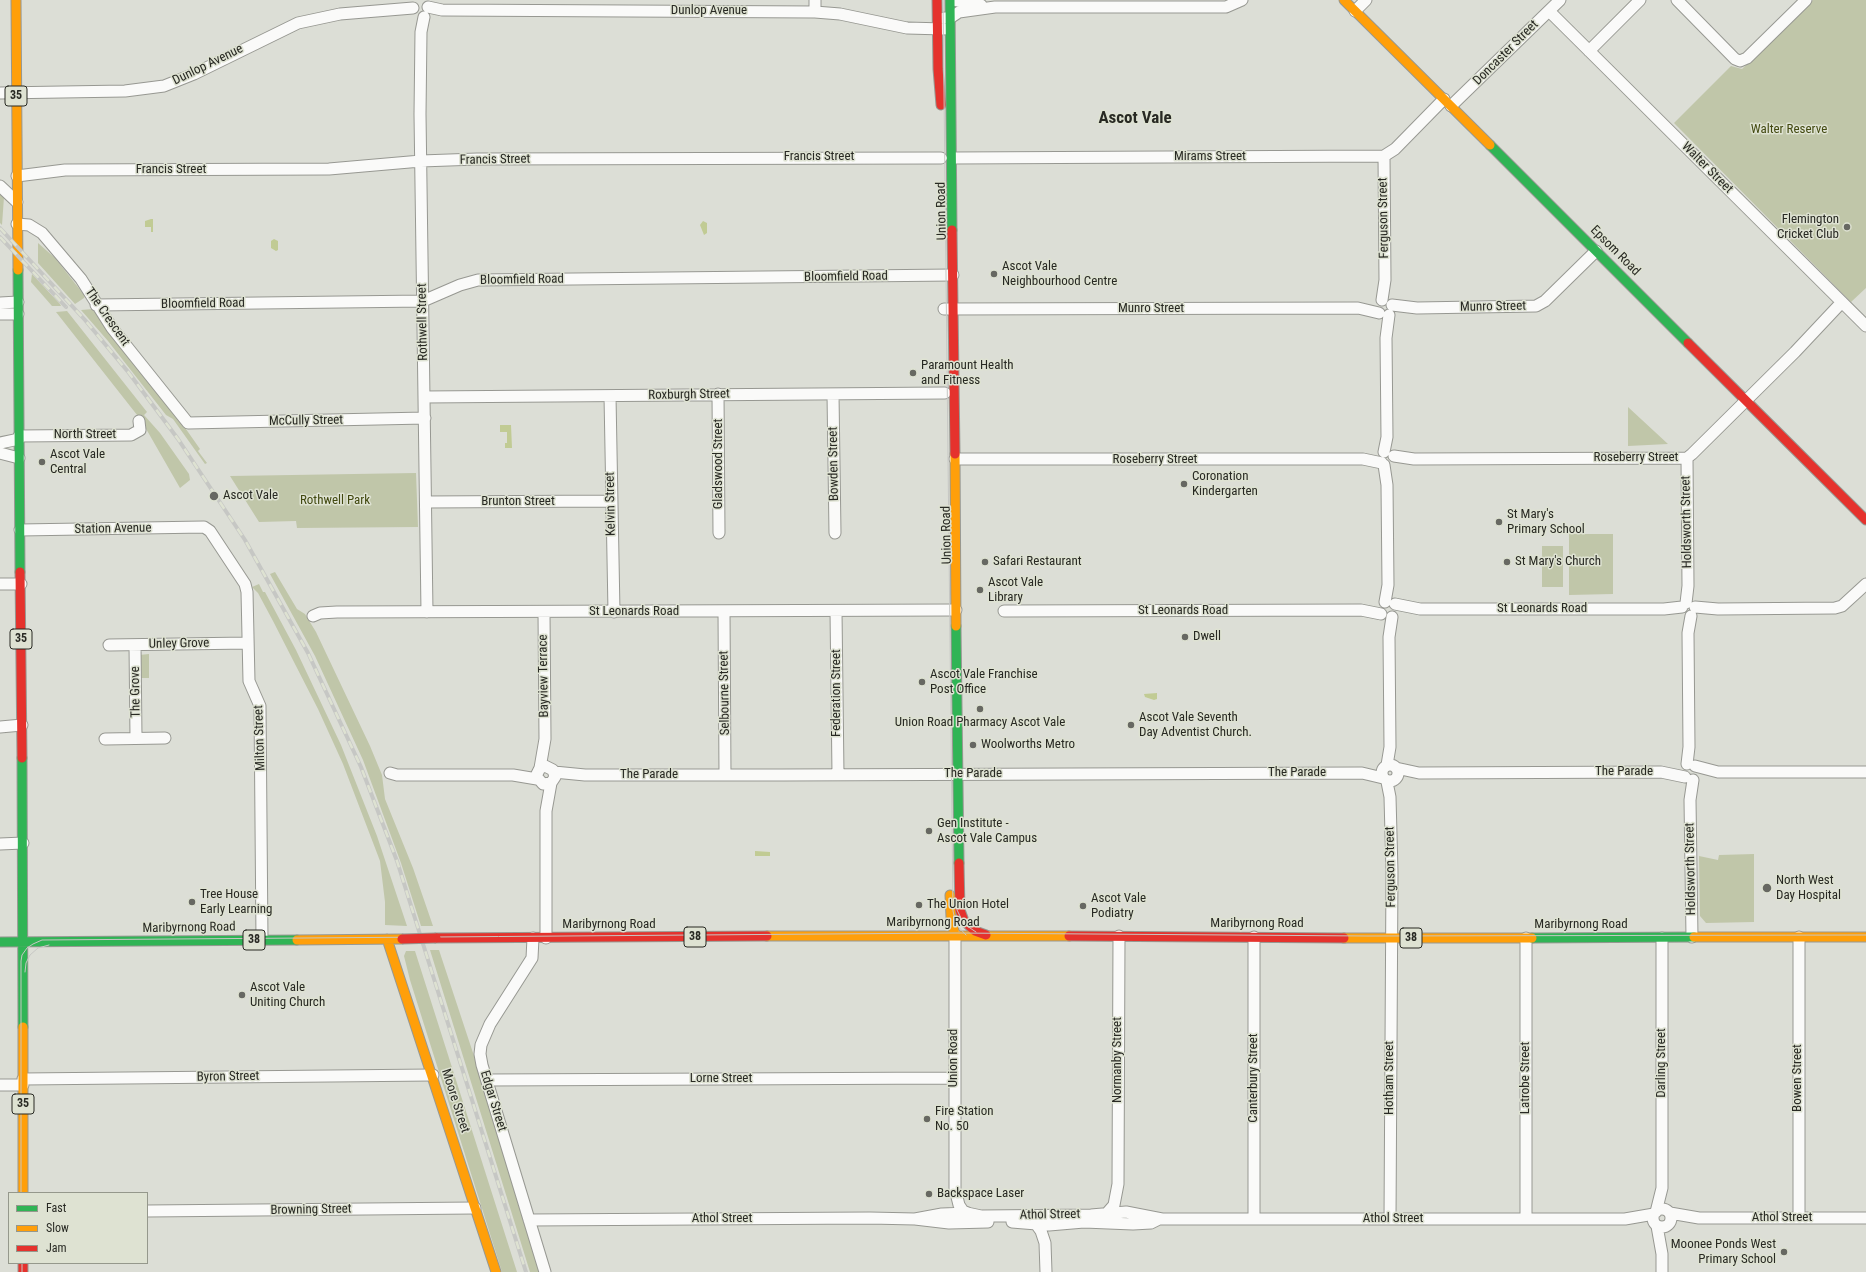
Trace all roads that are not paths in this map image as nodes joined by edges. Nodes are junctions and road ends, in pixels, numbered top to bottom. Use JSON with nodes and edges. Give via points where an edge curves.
{"nodes":[{"id":1,"x":16,"y":0,"type":"edge"},
{"id":2,"x":815,"y":0,"type":"edge"},
{"id":3,"x":937,"y":0,"type":"edge"},
{"id":4,"x":952,"y":0,"type":"edge"},
{"id":5,"x":1242,"y":0,"type":"edge"},
{"id":6,"x":1344,"y":0,"type":"edge"},
{"id":7,"x":1366,"y":0,"type":"edge"},
{"id":8,"x":1560,"y":0,"type":"edge"},
{"id":9,"x":1640,"y":0,"type":"edge"},
{"id":10,"x":1677,"y":0,"type":"edge"},
{"id":11,"x":1806,"y":0,"type":"edge"},
{"id":12,"x":995,"y":7,"type":"junction"},
{"id":13,"x":421,"y":8,"type":"edge"},
{"id":14,"x":1355,"y":11,"type":"junction"},
{"id":15,"x":1549,"y":11,"type":"junction"},
{"id":16,"x":815,"y":12,"type":"junction"},
{"id":17,"x":938,"y":24,"type":"junction"},
{"id":18,"x":950,"y":24,"type":"junction"},
{"id":19,"x":1589,"y":51,"type":"junction"},
{"id":20,"x":0,"y":93,"type":"edge"},
{"id":21,"x":16,"y":93,"type":"junction"},
{"id":22,"x":1448,"y":103,"type":"junction"},
{"id":23,"x":941,"y":113,"type":"dead end"},
{"id":24,"x":1384,"y":156,"type":"junction"},
{"id":25,"x":944,"y":158,"type":"junction"},
{"id":26,"x":421,"y":161,"type":"junction"},
{"id":27,"x":17,"y":172,"type":"junction"},
{"id":28,"x":0,"y":186,"type":"edge"},
{"id":29,"x":17,"y":202,"type":"junction"},
{"id":30,"x":942,"y":212,"type":"dead end"},
{"id":31,"x":17,"y":224,"type":"junction"},
{"id":32,"x":1596,"y":251,"type":"junction"},
{"id":33,"x":948,"y":275,"type":"junction"},
{"id":34,"x":423,"y":301,"type":"junction"},
{"id":35,"x":18,"y":302,"type":"junction"},
{"id":36,"x":1842,"y":302,"type":"junction"},
{"id":37,"x":0,"y":303,"type":"edge"},
{"id":38,"x":96,"y":305,"type":"junction"},
{"id":39,"x":1385,"y":308,"type":"junction"},
{"id":40,"x":948,"y":309,"type":"junction"},
{"id":41,"x":0,"y":314,"type":"edge"},
{"id":42,"x":18,"y":314,"type":"junction"},
{"id":43,"x":1866,"y":326,"type":"edge"},
{"id":44,"x":950,"y":393,"type":"junction"},
{"id":45,"x":718,"y":394,"type":"junction"},
{"id":46,"x":833,"y":394,"type":"junction"},
{"id":47,"x":610,"y":396,"type":"junction"},
{"id":48,"x":424,"y":397,"type":"junction"},
{"id":49,"x":1746,"y":401,"type":"junction"},
{"id":50,"x":424,"y":418,"type":"junction"},
{"id":51,"x":139,"y":421,"type":"dead end"},
{"id":52,"x":188,"y":423,"type":"joint"},
{"id":53,"x":19,"y":438,"type":"junction"},
{"id":54,"x":0,"y":443,"type":"edge"},
{"id":55,"x":0,"y":453,"type":"edge"},
{"id":56,"x":19,"y":458,"type":"junction"},
{"id":57,"x":1687,"y":458,"type":"junction"},
{"id":58,"x":950,"y":459,"type":"junction"},
{"id":59,"x":1387,"y":459,"type":"junction"},
{"id":60,"x":611,"y":501,"type":"junction"},
{"id":61,"x":426,"y":502,"type":"junction"},
{"id":62,"x":1866,"y":520,"type":"edge"},
{"id":63,"x":206,"y":527,"type":"joint"},
{"id":64,"x":20,"y":530,"type":"junction"},
{"id":65,"x":720,"y":533,"type":"dead end"},
{"id":66,"x":835,"y":533,"type":"dead end"},
{"id":67,"x":0,"y":584,"type":"edge"},
{"id":68,"x":21,"y":584,"type":"junction"},
{"id":69,"x":1866,"y":584,"type":"edge"},
{"id":70,"x":952,"y":610,"type":"junction"},
{"id":71,"x":1388,"y":610,"type":"junction"},
{"id":72,"x":1688,"y":610,"type":"junction"},
{"id":73,"x":724,"y":611,"type":"junction"},
{"id":74,"x":836,"y":611,"type":"junction"},
{"id":75,"x":1004,"y":611,"type":"dead end"},
{"id":76,"x":427,"y":612,"type":"junction"},
{"id":77,"x":544,"y":612,"type":"junction"},
{"id":78,"x":614,"y":612,"type":"junction"},
{"id":79,"x":313,"y":616,"type":"dead end"},
{"id":80,"x":248,"y":643,"type":"junction"},
{"id":81,"x":109,"y":645,"type":"dead end"},
{"id":82,"x":135,"y":645,"type":"junction"},
{"id":83,"x":0,"y":727,"type":"edge"},
{"id":84,"x":22,"y":728,"type":"junction"},
{"id":85,"x":0,"y":730,"type":"edge"},
{"id":86,"x":136,"y":738,"type":"junction"},
{"id":87,"x":165,"y":738,"type":"dead end"},
{"id":88,"x":105,"y":739,"type":"dead end"},
{"id":89,"x":1690,"y":765,"type":"junction"},
{"id":90,"x":1661,"y":772,"type":"junction"},
{"id":91,"x":1718,"y":772,"type":"junction"},
{"id":92,"x":1866,"y":772,"type":"edge"},
{"id":93,"x":390,"y":773,"type":"dead end"},
{"id":94,"x":1390,"y":773,"type":"junction"},
{"id":95,"x":953,"y":774,"type":"junction"},
{"id":96,"x":546,"y":775,"type":"junction"},
{"id":97,"x":725,"y":775,"type":"junction"},
{"id":98,"x":838,"y":775,"type":"junction"},
{"id":99,"x":1690,"y":779,"type":"junction"},
{"id":100,"x":23,"y":843,"type":"junction"},
{"id":101,"x":0,"y":844,"type":"edge"},
{"id":102,"x":959,"y":898,"type":"junction"},
{"id":103,"x":951,"y":914,"type":"junction"},
{"id":104,"x":956,"y":932,"type":"junction"},
{"id":105,"x":987,"y":935,"type":"junction"},
{"id":106,"x":940,"y":936,"type":"junction"},
{"id":107,"x":1118,"y":936,"type":"junction"},
{"id":108,"x":1254,"y":937,"type":"junction"},
{"id":109,"x":1799,"y":937,"type":"junction"},
{"id":110,"x":1866,"y":937,"type":"edge"},
{"id":111,"x":533,"y":938,"type":"junction"},
{"id":112,"x":546,"y":938,"type":"junction"},
{"id":113,"x":1391,"y":938,"type":"junction"},
{"id":114,"x":1526,"y":938,"type":"junction"},
{"id":115,"x":1662,"y":938,"type":"junction"},
{"id":116,"x":1692,"y":938,"type":"junction"},
{"id":117,"x":388,"y":939,"type":"junction"},
{"id":118,"x":262,"y":940,"type":"junction"},
{"id":119,"x":0,"y":942,"type":"edge"},
{"id":120,"x":22,"y":942,"type":"junction"},
{"id":121,"x":433,"y":1075,"type":"junction"},
{"id":122,"x":955,"y":1078,"type":"junction"},
{"id":123,"x":487,"y":1080,"type":"junction"},
{"id":124,"x":23,"y":1082,"type":"junction"},
{"id":125,"x":0,"y":1085,"type":"edge"},
{"id":126,"x":955,"y":1181,"type":"junction"},
{"id":127,"x":1118,"y":1184,"type":"junction"},
{"id":128,"x":23,"y":1192,"type":"edge"},
{"id":129,"x":475,"y":1208,"type":"junction"},
{"id":130,"x":148,"y":1211,"type":"edge"},
{"id":131,"x":1111,"y":1211,"type":"junction"},
{"id":132,"x":1129,"y":1212,"type":"junction"},
{"id":133,"x":948,"y":1214,"type":"junction"},
{"id":134,"x":1051,"y":1214,"type":"junction"},
{"id":135,"x":964,"y":1215,"type":"junction"},
{"id":136,"x":1162,"y":1218,"type":"junction"},
{"id":137,"x":1254,"y":1218,"type":"junction"},
{"id":138,"x":1799,"y":1218,"type":"junction"},
{"id":139,"x":1866,"y":1218,"type":"edge"},
{"id":140,"x":915,"y":1219,"type":"junction"},
{"id":141,"x":1390,"y":1219,"type":"junction"},
{"id":142,"x":1526,"y":1219,"type":"junction"},
{"id":143,"x":1662,"y":1219,"type":"junction"},
{"id":144,"x":529,"y":1220,"type":"junction"},
{"id":145,"x":1062,"y":1223,"type":"junction"},
{"id":146,"x":1116,"y":1224,"type":"junction"},
{"id":147,"x":1129,"y":1224,"type":"junction"},
{"id":148,"x":1038,"y":1225,"type":"junction"},
{"id":149,"x":1046,"y":1249,"type":"junction"},
{"id":150,"x":496,"y":1272,"type":"edge"},
{"id":151,"x":545,"y":1272,"type":"edge"},
{"id":152,"x":1046,"y":1272,"type":"edge"},
{"id":153,"x":1662,"y":1272,"type":"edge"}],
"edges":[{"from":1,"to":21,"type":"main road","number":"35"},
{"from":2,"to":16,"type":"street"},
{"from":3,"to":17,"type":"main road"},
{"from":4,"to":12,"type":"street"},
{"from":4,"to":18,"type":"main road","name":"Union Road"},
{"from":5,"to":12,"type":"street","via":[[1226,7]]},
{"from":6,"to":14,"type":"main road","name":"Epsom Road"},
{"from":7,"to":14,"type":"street"},
{"from":8,"to":15,"type":"street","name":"Doncaster Street"},
{"from":9,"to":19,"type":"street"},
{"from":10,"to":11,"type":"street","via":[[1735,59],[1740,61],[1747,58]]},
{"from":12,"to":18,"type":"street","via":[[959,12]]},
{"from":13,"to":16,"type":"street","name":"Dunlop Avenue"},
{"from":13,"to":21,"type":"street","name":"Dunlop Avenue","via":[[340,14],[298,23],[189,77],[164,86],[125,91]]},
{"from":13,"to":26,"type":"street","name":"Rothwell Street"},
{"from":14,"to":22,"type":"main road","name":"Epsom Road"},
{"from":15,"to":19,"type":"street","name":"Walter Street"},
{"from":15,"to":22,"type":"street","name":"Doncaster Street"},
{"from":16,"to":17,"type":"street","name":"Dunlop Avenue","via":[[845,15],[907,28]]},
{"from":17,"to":18,"type":"street","name":"Dunlop Avenue"},
{"from":17,"to":23,"type":"main road"},
{"from":18,"to":25,"type":"main road","name":"Union Road"},
{"from":19,"to":36,"type":"street","name":"Walter Street"},
{"from":20,"to":21,"type":"street","name":"Dunlop Avenue"},
{"from":21,"to":27,"type":"main road","number":"35"},
{"from":22,"to":24,"type":"street"},
{"from":22,"to":32,"type":"main road","name":"Epsom Road"},
{"from":24,"to":25,"type":"street","name":"Mirams Street"},
{"from":24,"to":39,"type":"street","name":"Ferguson Street"},
{"from":25,"to":26,"type":"street","name":"Francis Street"},
{"from":25,"to":33,"type":"main road","name":"Union Road"},
{"from":26,"to":27,"type":"street","name":"Francis Street","via":[[329,169]]},
{"from":26,"to":34,"type":"street","name":"Rothwell Street"},
{"from":27,"to":29,"type":"main road","number":"35"},
{"from":28,"to":29,"type":"street"},
{"from":29,"to":31,"type":"main road","number":"35"},
{"from":30,"to":33,"type":"main road","name":"Union Road"},
{"from":31,"to":35,"type":"main road","number":"35"},
{"from":31,"to":38,"type":"street","name":"The Crescent","via":[[34,227],[42,234],[81,279]]},
{"from":32,"to":39,"type":"street","name":"Munro Street","via":[[1545,301],[1536,306]]},
{"from":32,"to":49,"type":"main road","name":"Epsom Road"},
{"from":33,"to":34,"type":"street","name":"Bloomfield Road","via":[[478,280]]},
{"from":33,"to":40,"type":"main road","name":"Union Road"},
{"from":34,"to":38,"type":"street","name":"Bloomfield Road"},
{"from":34,"to":48,"type":"street","name":"Rothwell Street"},
{"from":35,"to":37,"type":"street"},
{"from":35,"to":42,"type":"main road","number":"35"},
{"from":36,"to":43,"type":"street","name":"Walter Street"},
{"from":36,"to":49,"type":"street","name":"Roseberry Street"},
{"from":38,"to":52,"type":"street","name":"The Crescent"},
{"from":39,"to":40,"type":"street","name":"Munro Street"},
{"from":39,"to":59,"type":"street","name":"Ferguson Street"},
{"from":40,"to":44,"type":"main road","name":"Union Road"},
{"from":41,"to":42,"type":"street"},
{"from":42,"to":53,"type":"main road","number":"35"},
{"from":44,"to":46,"type":"street","name":"Roxburgh Street"},
{"from":44,"to":58,"type":"main road","name":"Union Road"},
{"from":45,"to":46,"type":"street","name":"Roxburgh Street"},
{"from":45,"to":47,"type":"street","name":"Roxburgh Street"},
{"from":45,"to":65,"type":"street","name":"Gladswood Street"},
{"from":46,"to":66,"type":"street","name":"Bowden Street"},
{"from":47,"to":48,"type":"street","name":"Roxburgh Street"},
{"from":47,"to":60,"type":"street","name":"Kelvin Street"},
{"from":48,"to":50,"type":"street","name":"Rothwell Street"},
{"from":49,"to":57,"type":"street","name":"Roseberry Street"},
{"from":49,"to":62,"type":"main road","name":"Epsom Road"},
{"from":50,"to":52,"type":"street","name":"McCully Street"},
{"from":50,"to":61,"type":"street","name":"Rothwell Street"},
{"from":51,"to":53,"type":"street","name":"North Street","via":[[140,430],[131,435]]},
{"from":53,"to":54,"type":"street","name":"North Street"},
{"from":53,"to":56,"type":"main road","number":"35"},
{"from":55,"to":56,"type":"street"},
{"from":56,"to":64,"type":"main road","number":"35"},
{"from":57,"to":59,"type":"street","name":"Roseberry Street"},
{"from":57,"to":72,"type":"street","name":"Holdsworth Street"},
{"from":58,"to":59,"type":"street","name":"Roseberry Street"},
{"from":58,"to":70,"type":"main road","name":"Union Road"},
{"from":59,"to":71,"type":"street","name":"Ferguson Street"},
{"from":60,"to":61,"type":"street","name":"Brunton Street"},
{"from":60,"to":78,"type":"street","name":"Kelvin Street"},
{"from":61,"to":76,"type":"street","name":"Rothwell Street"},
{"from":63,"to":64,"type":"street","name":"Station Avenue"},
{"from":63,"to":80,"type":"street","name":"Milton Street","via":[[245,584]]},
{"from":64,"to":68,"type":"main road","number":"35"},
{"from":67,"to":68,"type":"street"},
{"from":68,"to":84,"type":"main road","number":"35"},
{"from":69,"to":72,"type":"street","name":"St Leonards Road","via":[[1838,608]]},
{"from":70,"to":74,"type":"street","name":"St Leonards Road"},
{"from":70,"to":95,"type":"main road","name":"Union Road"},
{"from":71,"to":72,"type":"street","name":"St Leonards Road"},
{"from":71,"to":75,"type":"street","name":"St Leonards Road"},
{"from":71,"to":94,"type":"street","name":"Ferguson Street"},
{"from":72,"to":89,"type":"street","name":"Holdsworth Street"},
{"from":73,"to":74,"type":"street","name":"St Leonards Road"},
{"from":73,"to":78,"type":"street","name":"St Leonards Road"},
{"from":73,"to":97,"type":"street","name":"Selbourne Street"},
{"from":74,"to":98,"type":"street","name":"Federation Street"},
{"from":76,"to":77,"type":"street","name":"St Leonards Road"},
{"from":76,"to":79,"type":"street","name":"St Leonards Road","via":[[337,612]]},
{"from":77,"to":78,"type":"street","name":"St Leonards Road"},
{"from":77,"to":96,"type":"street","name":"Bayview Terrace"},
{"from":80,"to":82,"type":"street","name":"Unley Grove"},
{"from":80,"to":118,"type":"street","name":"Milton Street","via":[[249,681],[260,706]]},
{"from":81,"to":82,"type":"street","name":"Unley Grove"},
{"from":82,"to":86,"type":"street","name":"The Grove"},
{"from":83,"to":84,"type":"street"},
{"from":84,"to":85,"type":"street"},
{"from":84,"to":100,"type":"main road","number":"35"},
{"from":86,"to":87,"type":"street"},
{"from":86,"to":88,"type":"street"},
{"from":89,"to":90,"type":"street","name":"The Parade"},
{"from":89,"to":91,"type":"street","name":"The Parade"},
{"from":89,"to":99,"type":"street","name":"Holdsworth Street"},
{"from":90,"to":94,"type":"street","name":"The Parade"},
{"from":90,"to":99,"type":"street","name":"The Parade"},
{"from":91,"to":92,"type":"street","name":"The Parade"},
{"from":91,"to":99,"type":"street","name":"The Parade"},
{"from":93,"to":96,"type":"street","name":"The Parade"},
{"from":94,"to":95,"type":"street","name":"The Parade"},
{"from":94,"to":113,"type":"street","name":"Ferguson Street"},
{"from":95,"to":98,"type":"street","name":"The Parade"},
{"from":95,"to":102,"type":"main road","name":"Union Road"},
{"from":95,"to":103,"type":"main road","name":"Union Road"},
{"from":96,"to":97,"type":"street","name":"The Parade"},
{"from":96,"to":112,"type":"street","name":"Bayview Terrace"},
{"from":97,"to":98,"type":"street","name":"The Parade"},
{"from":99,"to":116,"type":"street","name":"Holdsworth Street"},
{"from":100,"to":101,"type":"street"},
{"from":100,"to":120,"type":"main road","number":"35"},
{"from":102,"to":104,"type":"main road","name":"Union Road"},
{"from":102,"to":105,"type":"main road","name":"Union Road","via":[[964,921],[975,931]]},
{"from":103,"to":104,"type":"main road","name":"Union Road"},
{"from":103,"to":106,"type":"main road","name":"Union Road","via":[[949,928]]},
{"from":104,"to":105,"type":"main road","name":"Maribyrnong Road","number":"38"},
{"from":104,"to":106,"type":"main road","name":"Maribyrnong Road","number":"38"},
{"from":104,"to":122,"type":"street","name":"Union Road"},
{"from":105,"to":107,"type":"main road","name":"Maribyrnong Road","number":"38"},
{"from":106,"to":112,"type":"main road","name":"Maribyrnong Road","number":"38"},
{"from":107,"to":108,"type":"main road","name":"Maribyrnong Road","number":"38"},
{"from":107,"to":127,"type":"street","name":"Normanby Street"},
{"from":108,"to":113,"type":"main road","name":"Maribyrnong Road","number":"38"},
{"from":108,"to":137,"type":"street","name":"Canterbury Street"},
{"from":109,"to":110,"type":"main road","name":"Maribyrnong Road","number":"38"},
{"from":109,"to":116,"type":"main road","name":"Maribyrnong Road","number":"38"},
{"from":109,"to":138,"type":"street","name":"Bowen Street"},
{"from":111,"to":112,"type":"main road","name":"Maribyrnong Road","number":"38"},
{"from":111,"to":117,"type":"main road","name":"Maribyrnong Road","number":"38","bridge":true},
{"from":111,"to":123,"type":"street","name":"Edgar Street","via":[[533,953],[529,965],[490,1024],[481,1044],[482,1065]]},
{"from":113,"to":114,"type":"main road","name":"Maribyrnong Road","number":"38"},
{"from":113,"to":141,"type":"street","name":"Hotham Street"},
{"from":114,"to":115,"type":"main road","name":"Maribyrnong Road","number":"38"},
{"from":114,"to":142,"type":"street","name":"Latrobe Street"},
{"from":115,"to":116,"type":"main road","name":"Maribyrnong Road","number":"38"},
{"from":115,"to":143,"type":"street","name":"Darling Street"},
{"from":117,"to":118,"type":"main road","name":"Maribyrnong Road","number":"38"},
{"from":117,"to":121,"type":"main road","name":"Moore Street"},
{"from":118,"to":120,"type":"main road","name":"Maribyrnong Road","number":"38"},
{"from":119,"to":120,"type":"main road","name":"Maribyrnong Road","number":"38"},
{"from":120,"to":124,"type":"main road","number":"35"},
{"from":121,"to":124,"type":"street","name":"Byron Street"},
{"from":121,"to":129,"type":"main road","name":"Moore Street"},
{"from":122,"to":123,"type":"street","name":"Lorne Street"},
{"from":122,"to":126,"type":"street","name":"Union Road"},
{"from":123,"to":144,"type":"street","name":"Edgar Street"},
{"from":124,"to":125,"type":"street","name":"Byron Street"},
{"from":124,"to":128,"type":"main road","number":"35"},
{"from":126,"to":133,"type":"street","name":"Union Road"},
{"from":126,"to":135,"type":"street","name":"Union Road","via":[[956,1195]]},
{"from":127,"to":131,"type":"street","name":"Normanby Street"},
{"from":127,"to":132,"type":"street","name":"Normanby Street","via":[[1120,1198]]},
{"from":129,"to":130,"type":"street","name":"Browning Street"},
{"from":129,"to":150,"type":"main road","name":"Moore Street"},
{"from":131,"to":132,"type":"street","name":"Athol Street"},
{"from":131,"to":134,"type":"street","name":"Athol Street","via":[[1091,1215]]},
{"from":131,"to":146,"type":"street"},
{"from":132,"to":136,"type":"street","name":"Athol Street"},
{"from":132,"to":147,"type":"street","name":"Normanby Street"},
{"from":133,"to":135,"type":"street","name":"Athol Street"},
{"from":133,"to":140,"type":"street","name":"Athol Street"},
{"from":133,"to":140,"type":"street","name":"Athol Street"},
{"from":134,"to":135,"type":"street","name":"Athol Street"},
{"from":134,"to":148,"type":"street"},
{"from":135,"to":148,"type":"street","name":"Athol Street"},
{"from":136,"to":137,"type":"street","name":"Athol Street"},
{"from":136,"to":147,"type":"street","name":"Athol Street","via":[[1151,1223]]},
{"from":137,"to":141,"type":"street","name":"Athol Street"},
{"from":138,"to":139,"type":"street","name":"Athol Street"},
{"from":138,"to":143,"type":"street","name":"Athol Street"},
{"from":140,"to":144,"type":"street","name":"Athol Street"},
{"from":141,"to":142,"type":"street","name":"Athol Street"},
{"from":142,"to":143,"type":"street","name":"Athol Street"},
{"from":143,"to":153,"type":"street","name":"Darling Street"},
{"from":144,"to":151,"type":"street","name":"Edgar Street"},
{"from":145,"to":146,"type":"street","name":"Athol Street"},
{"from":145,"to":148,"type":"street","name":"Athol Street"},
{"from":145,"to":149,"type":"street","via":[[1050,1232]]},
{"from":146,"to":147,"type":"street","name":"Athol Street"},
{"from":148,"to":149,"type":"street"},
{"from":149,"to":152,"type":"street"}]}
